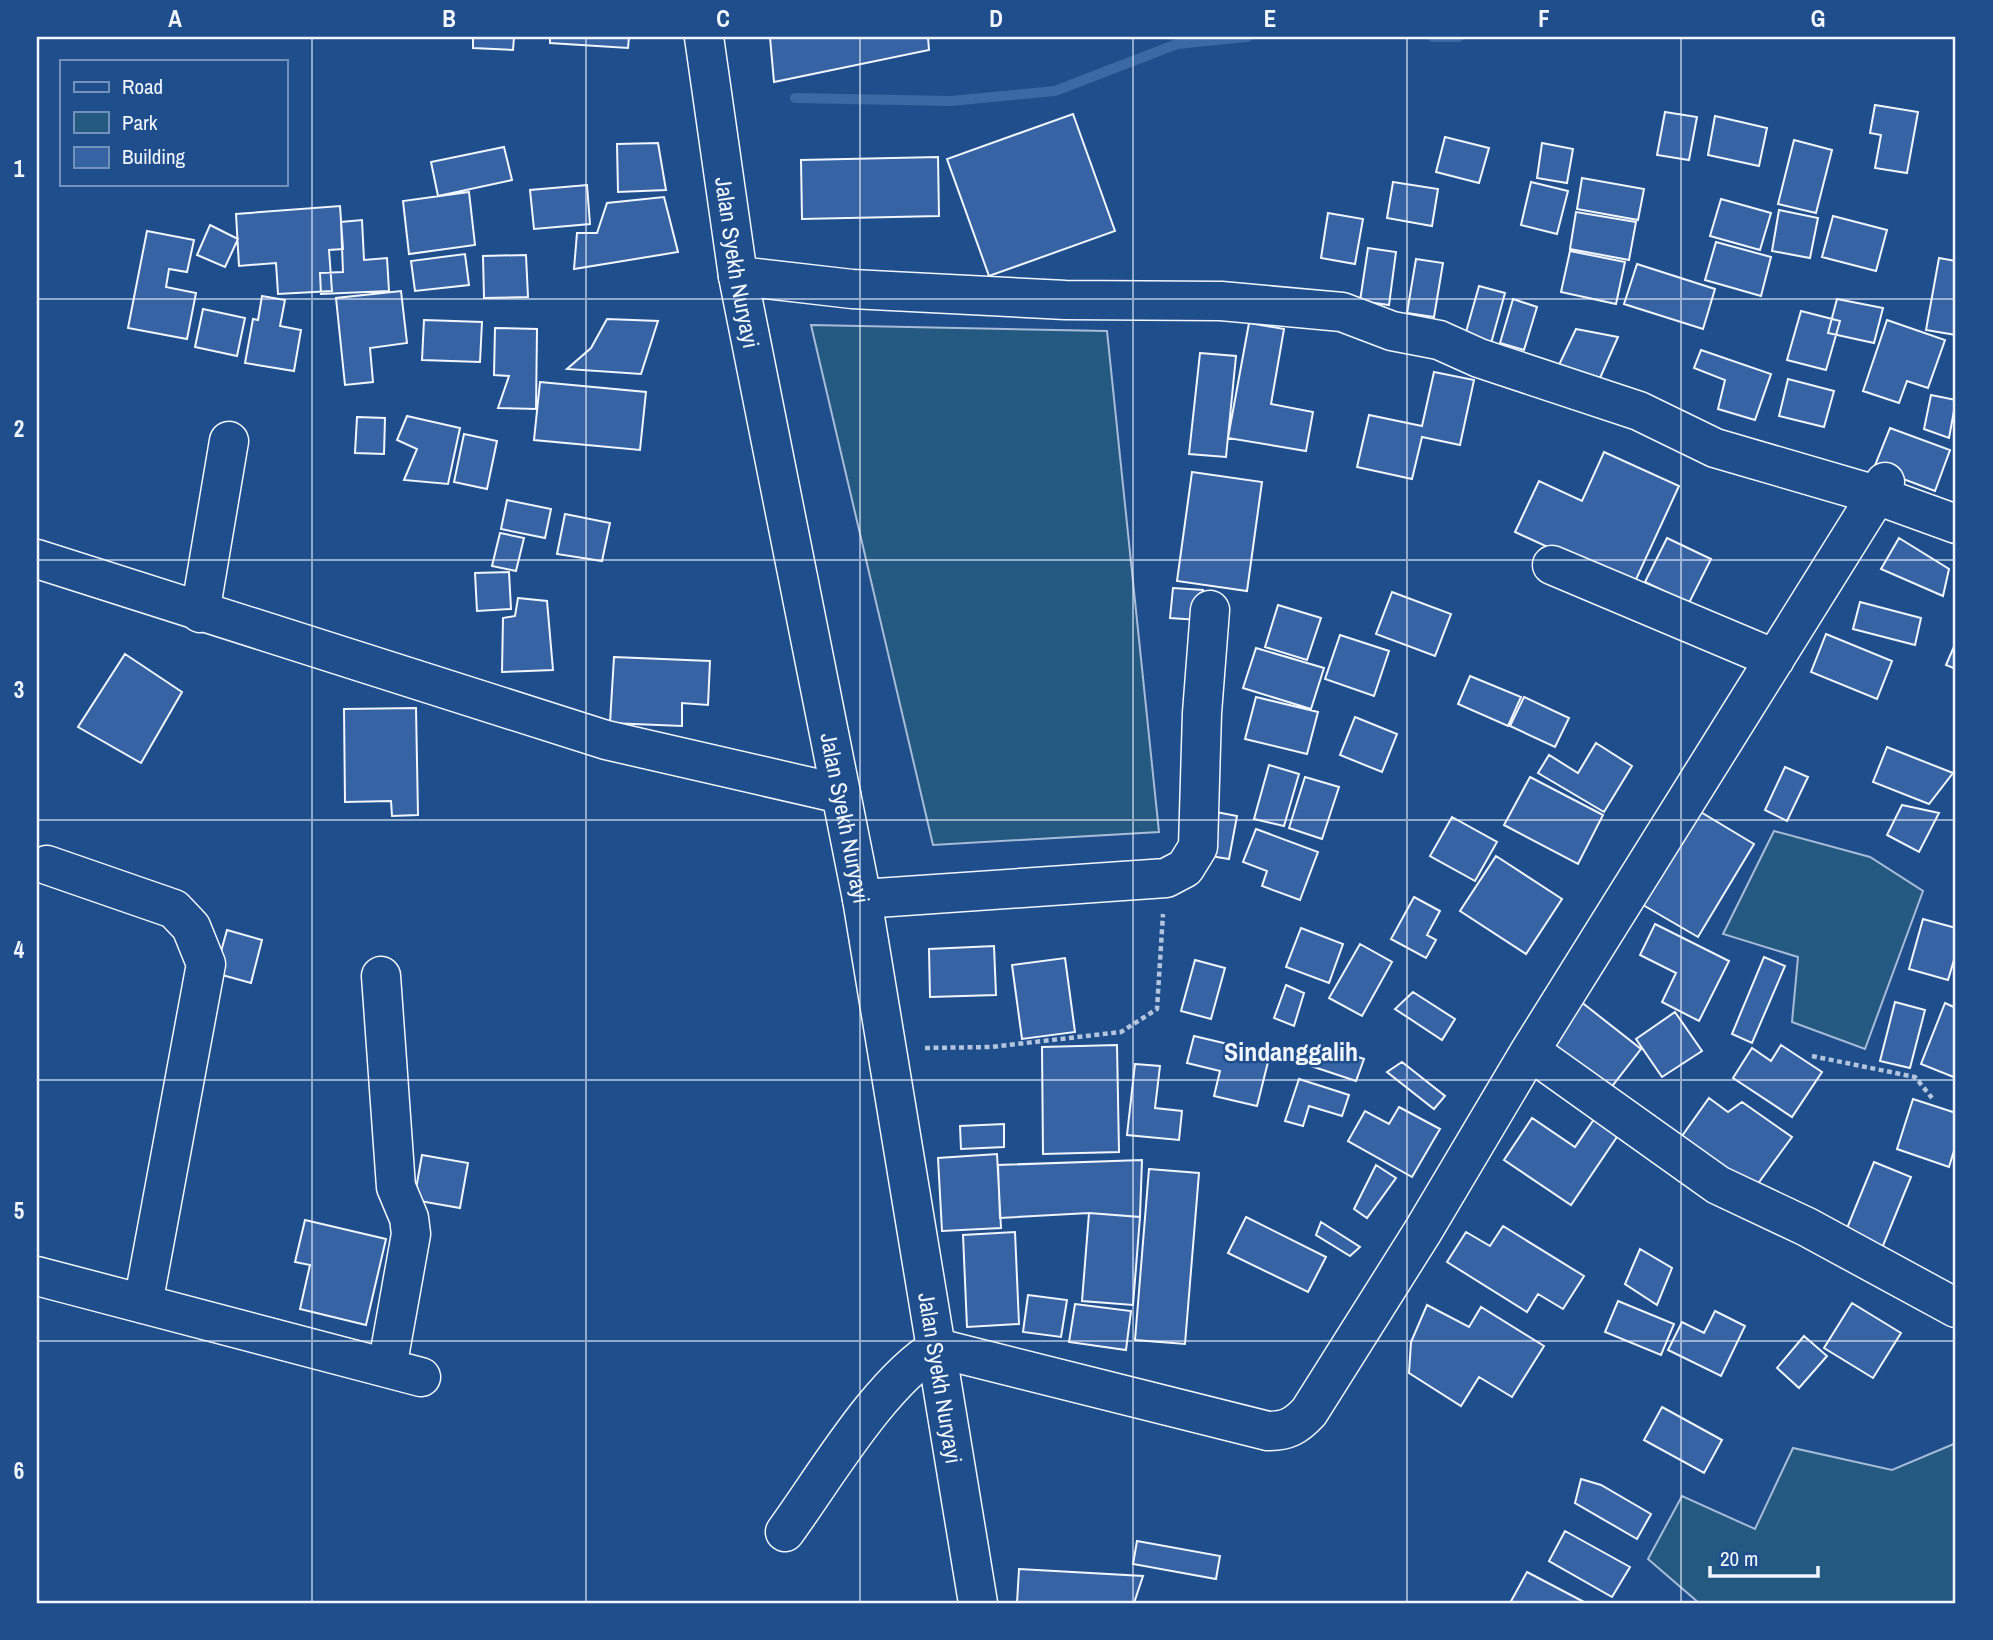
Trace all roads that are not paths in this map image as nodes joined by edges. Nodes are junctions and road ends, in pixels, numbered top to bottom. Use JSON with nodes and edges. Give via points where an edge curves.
{"nodes":[{"id":1,"x":704,"y":37,"type":"edge"},
{"id":2,"x":738,"y":276,"type":"junction"},
{"id":3,"x":229,"y":441,"type":"dead end"},
{"id":4,"x":1881,"y":489,"type":"junction"},
{"id":5,"x":1956,"y":524,"type":"edge"},
{"id":6,"x":37,"y":559,"type":"edge"},
{"id":7,"x":1552,"y":565,"type":"dead end"},
{"id":8,"x":1210,"y":610,"type":"dead end"},
{"id":9,"x":200,"y":613,"type":"junction"},
{"id":10,"x":1775,"y":659,"type":"junction"},
{"id":11,"x":841,"y":794,"type":"junction"},
{"id":12,"x":47,"y":865,"type":"dead end"},
{"id":13,"x":862,"y":899,"type":"junction"},
{"id":14,"x":381,"y":976,"type":"dead end"},
{"id":15,"x":1530,"y":1051,"type":"junction"},
{"id":16,"x":37,"y":1276,"type":"edge"},
{"id":17,"x":143,"y":1304,"type":"junction"},
{"id":18,"x":1956,"y":1308,"type":"edge"},
{"id":19,"x":937,"y":1348,"type":"junction"},
{"id":20,"x":785,"y":1532,"type":"dead end"},
{"id":21,"x":978,"y":1603,"type":"edge"}],
"edges":[{"from":1,"to":2,"type":"street","name":"Jalan Syekh Nuryayi"},
{"from":2,"to":4,"type":"street","via":[[852,289],[1065,300],[1221,301],[1342,312],[1392,331],[1439,340],[1479,358],[1639,411],[1715,448]]},
{"from":2,"to":11,"type":"street","name":"Jalan Syekh Nuryayi"},
{"from":3,"to":9,"type":"street"},
{"from":4,"to":5,"type":"street"},
{"from":4,"to":10,"type":"street"},
{"from":6,"to":9,"type":"street"},
{"from":7,"to":10,"type":"street"},
{"from":8,"to":13,"type":"street","via":[[1198,847],[1185,867],[1166,878]]},
{"from":9,"to":11,"type":"street","via":[[606,740]]},
{"from":10,"to":15,"type":"street"},
{"from":11,"to":13,"type":"street","name":"Jalan Syekh Nuryayi"},
{"from":12,"to":17,"type":"street","via":[[174,909],[191,927],[206,964]]},
{"from":13,"to":19,"type":"street","name":"Jalan Syekh Nuryayi"},
{"from":14,"to":17,"type":"street","via":[[396,1187],[411,1234],[404,1373]]},
{"from":15,"to":18,"type":"street","via":[[1718,1185],[1807,1227]]},
{"from":15,"to":19,"type":"street","via":[[1423,1231],[1309,1412],[1296,1425],[1268,1431]]},
{"from":16,"to":17,"type":"street"},
{"from":19,"to":20,"type":"street","via":[[917,1359],[884,1395]]},
{"from":19,"to":21,"type":"street","name":"Jalan Syekh Nuryayi"}]}
